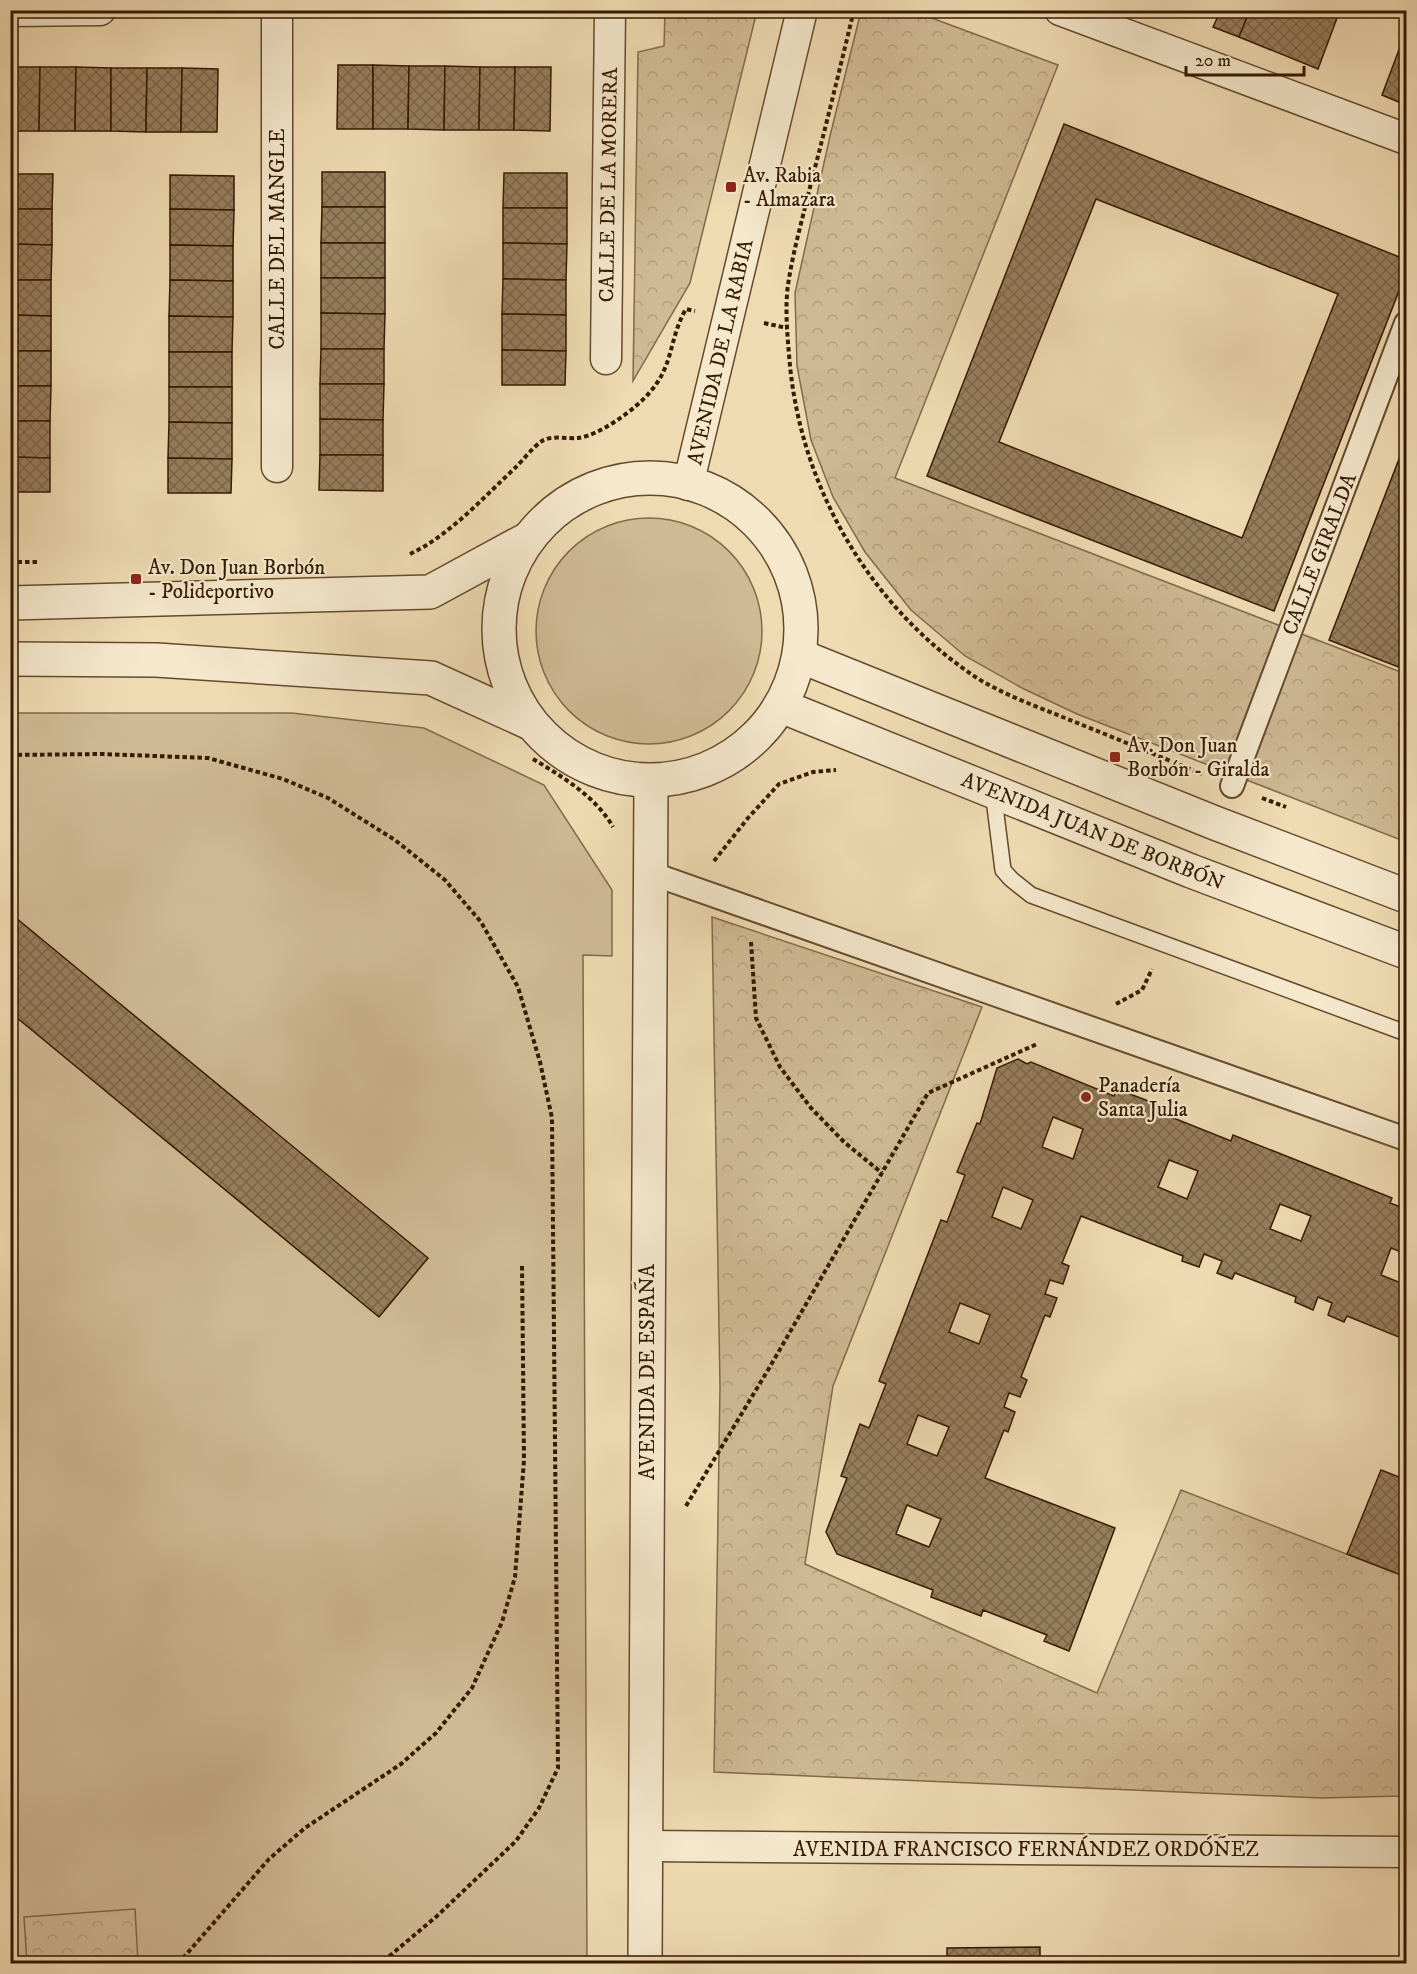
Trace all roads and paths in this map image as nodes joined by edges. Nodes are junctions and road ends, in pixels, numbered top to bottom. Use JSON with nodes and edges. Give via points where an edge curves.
{"nodes":[{"id":1,"x":100,"y":10,"type":"edge"},
{"id":2,"x":277,"y":10,"type":"edge"},
{"id":3,"x":609,"y":10,"type":"edge"},
{"id":4,"x":802,"y":10,"type":"edge"},
{"id":5,"x":854,"y":10,"type":"edge"},
{"id":6,"x":1060,"y":10,"type":"edge"},
{"id":7,"x":10,"y":11,"type":"edge"},
{"id":8,"x":1407,"y":139,"type":"edge"},
{"id":9,"x":728,"y":316,"type":"junction"},
{"id":10,"x":1407,"y":323,"type":"edge"},
{"id":11,"x":787,"y":328,"type":"junction"},
{"id":12,"x":606,"y":360,"type":"dead end"},
{"id":13,"x":277,"y":467,"type":"dead end"},
{"id":14,"x":688,"y":484,"type":"junction"},
{"id":15,"x":524,"y":541,"type":"junction"},
{"id":16,"x":402,"y":558,"type":"dead end"},
{"id":17,"x":10,"y":562,"type":"edge"},
{"id":18,"x":48,"y":562,"type":"dead end"},
{"id":19,"x":10,"y":603,"type":"edge"},
{"id":20,"x":800,"y":656,"type":"junction"},
{"id":21,"x":10,"y":659,"type":"edge"},
{"id":22,"x":781,"y":706,"type":"junction"},
{"id":23,"x":528,"y":722,"type":"junction"},
{"id":24,"x":10,"y":754,"type":"edge"},
{"id":25,"x":531,"y":757,"type":"dead end"},
{"id":26,"x":842,"y":769,"type":"dead end"},
{"id":27,"x":651,"y":781,"type":"junction"},
{"id":28,"x":1232,"y":786,"type":"junction"},
{"id":29,"x":993,"y":791,"type":"junction"},
{"id":30,"x":1286,"y":807,"type":"dead end"},
{"id":31,"x":712,"y":863,"type":"dead end"},
{"id":32,"x":650,"y":865,"type":"junction"},
{"id":33,"x":1407,"y":896,"type":"edge"},
{"id":34,"x":749,"y":908,"type":"junction"},
{"id":35,"x":1163,"y":943,"type":"junction"},
{"id":36,"x":1407,"y":952,"type":"edge"},
{"id":37,"x":1080,"y":1024,"type":"junction"},
{"id":38,"x":1407,"y":1033,"type":"edge"},
{"id":39,"x":1407,"y":1139,"type":"edge"},
{"id":40,"x":882,"y":1173,"type":"junction"},
{"id":41,"x":522,"y":1263,"type":"dead end"},
{"id":42,"x":683,"y":1512,"type":"dead end"},
{"id":43,"x":645,"y":1846,"type":"junction"},
{"id":44,"x":1407,"y":1852,"type":"edge"},
{"id":45,"x":178,"y":1964,"type":"edge"},
{"id":46,"x":380,"y":1964,"type":"edge"},
{"id":47,"x":645,"y":1964,"type":"edge"}],
"edges":[{"from":1,"to":7,"type":"street"},
{"from":2,"to":13,"type":"street","name":"CALLE DEL MANGLE"},
{"from":3,"to":12,"type":"street","name":"CALLE DE LA MORERA"},
{"from":4,"to":9,"type":"street","name":"AVENIDA DE LA RABIA"},
{"from":5,"to":11,"type":"path","via":[[798,236],[788,286]]},
{"from":6,"to":8,"type":"street"},
{"from":9,"to":11,"type":"path"},
{"from":9,"to":14,"type":"street","name":"AVENIDA DE LA RABIA"},
{"from":9,"to":16,"type":"path","via":[[686,309],[678,322],[662,377],[649,394],[597,432],[579,438],[543,440],[453,525]]},
{"from":10,"to":28,"type":"street","name":"CALLE GIRALDA"},
{"from":11,"to":28,"type":"path","via":[[791,387],[809,460],[839,528],[864,566],[932,643],[971,674],[1004,693]]},
{"from":14,"to":15,"type":"street","via":[[633,476],[561,503]]},
{"from":14,"to":20,"type":"street","via":[[710,488],[753,515],[794,576],[803,621]]},
{"from":15,"to":19,"type":"street","via":[[430,592]]},
{"from":15,"to":23,"type":"street","via":[[502,587],[497,640],[504,675]]},
{"from":17,"to":18,"type":"path"},
{"from":20,"to":22,"type":"street"},
{"from":20,"to":33,"type":"street"},
{"from":21,"to":23,"type":"street","via":[[156,660],[431,678]]},
{"from":22,"to":27,"type":"street","via":[[753,741],[728,760],[684,778]]},
{"from":22,"to":29,"type":"street","name":"AVENIDA JUAN DE BORBÓN"},
{"from":23,"to":27,"type":"street","via":[[552,747],[594,771]]},
{"from":24,"to":46,"type":"path","via":[[208,758],[283,778],[328,798],[395,840],[445,880],[481,922],[518,987],[552,1118],[558,1768],[539,1808],[516,1841]]},
{"from":25,"to":32,"type":"path","via":[[566,779],[605,814],[624,852]]},
{"from":26,"to":31,"type":"path","via":[[813,772],[779,784]]},
{"from":27,"to":32,"type":"street","name":"AVENIDA DE ESPAÑA"},
{"from":28,"to":30,"type":"path"},
{"from":29,"to":35,"type":"lane","via":[[1003,870],[1011,879],[1031,895]]},
{"from":29,"to":36,"type":"street","name":"AVENIDA JUAN DE BORBÓN"},
{"from":32,"to":34,"type":"street"},
{"from":32,"to":43,"type":"street","name":"AVENIDA DE ESPAÑA"},
{"from":34,"to":37,"type":"street"},
{"from":34,"to":40,"type":"path","via":[[756,1018],[780,1067],[811,1108]]},
{"from":35,"to":37,"type":"path","via":[[1142,990]]},
{"from":35,"to":38,"type":"lane"},
{"from":37,"to":39,"type":"street"},
{"from":37,"to":40,"type":"path","via":[[928,1093]]},
{"from":40,"to":42,"type":"path"},
{"from":41,"to":45,"type":"path","via":[[525,1460],[515,1577],[502,1622],[472,1688],[436,1733],[402,1764],[305,1828],[269,1859]]},
{"from":43,"to":44,"type":"street","name":"AVENIDA FRANCISCO FERNÁNDEZ ORDÓÑEZ"},
{"from":43,"to":47,"type":"street","name":"AVENIDA DE ESPAÑA"}]}
